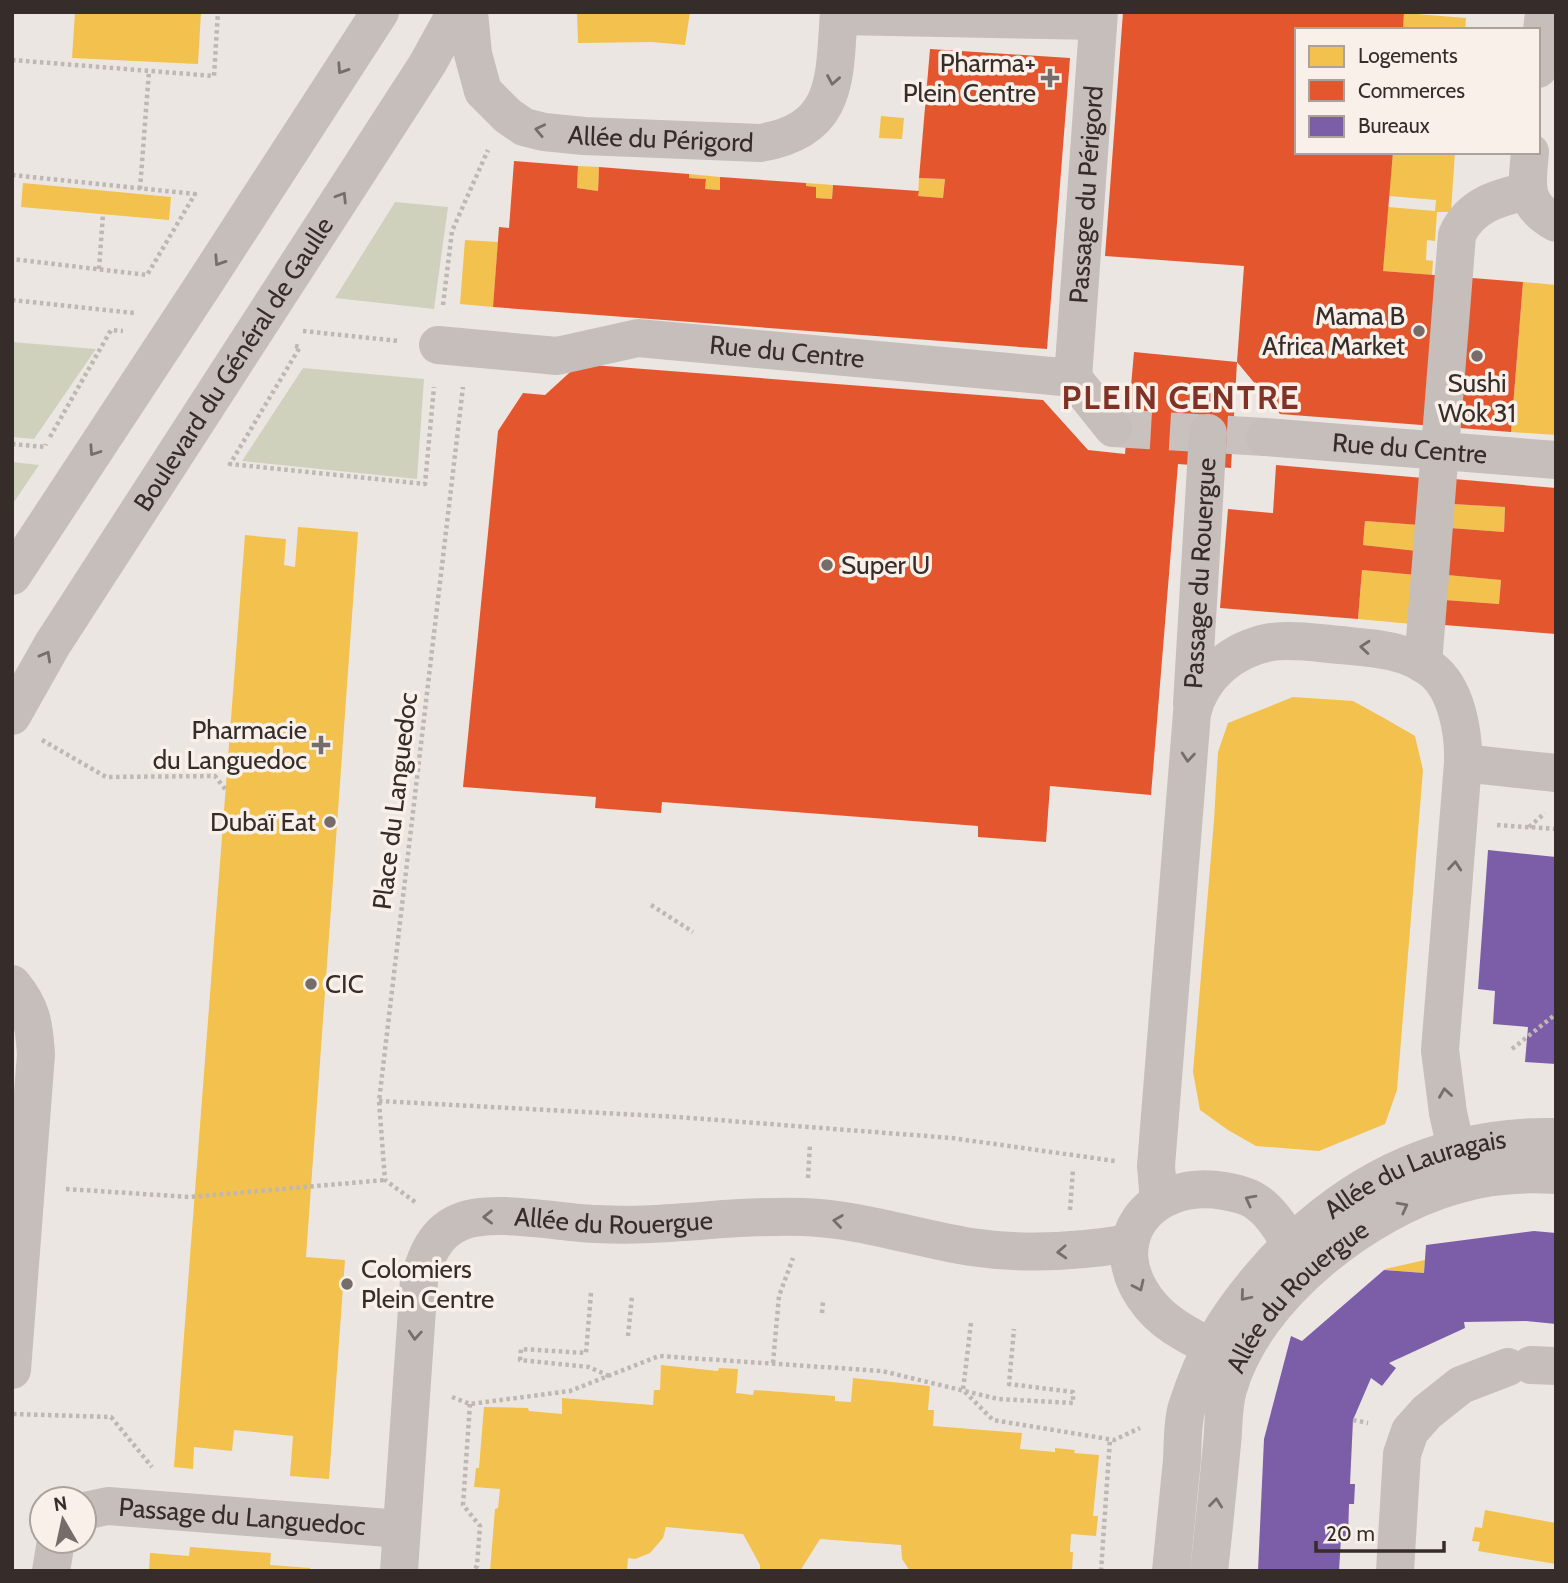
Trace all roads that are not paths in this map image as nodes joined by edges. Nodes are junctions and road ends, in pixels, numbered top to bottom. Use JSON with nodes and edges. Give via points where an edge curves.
{"nodes":[{"id":1,"x":380,"y":12,"type":"edge"},
{"id":2,"x":456,"y":12,"type":"edge"},
{"id":3,"x":469,"y":12,"type":"edge"},
{"id":4,"x":1544,"y":12,"type":"edge"},
{"id":5,"x":839,"y":14,"type":"edge"},
{"id":6,"x":1098,"y":17,"type":"edge"},
{"id":7,"x":1540,"y":50,"type":"edge"},
{"id":8,"x":1530,"y":154,"type":"edge"},
{"id":9,"x":1527,"y":191,"type":"junction"},
{"id":10,"x":1556,"y":223,"type":"edge"},
{"id":11,"x":452,"y":346,"type":"road end"},
{"id":12,"x":1073,"y":378,"type":"junction"},
{"id":13,"x":1113,"y":428,"type":"dead end"},
{"id":14,"x":1208,"y":433,"type":"dead end"},
{"id":15,"x":1265,"y":438,"type":"tunnel mouth"},
{"id":16,"x":1438,"y":450,"type":"junction"},
{"id":17,"x":1556,"y":460,"type":"edge"},
{"id":18,"x":12,"y":576,"type":"edge"},
{"id":19,"x":1423,"y":664,"type":"junction"},
{"id":20,"x":1192,"y":713,"type":"junction"},
{"id":21,"x":25,"y":727,"type":"edge"},
{"id":22,"x":1463,"y":763,"type":"junction"},
{"id":23,"x":1556,"y":773,"type":"edge"},
{"id":24,"x":12,"y":984,"type":"edge"},
{"id":25,"x":1556,"y":1137,"type":"edge"},
{"id":26,"x":1456,"y":1166,"type":"junction"},
{"id":27,"x":1556,"y":1175,"type":"edge"},
{"id":28,"x":1157,"y":1184,"type":"junction"},
{"id":29,"x":1130,"y":1243,"type":"junction"},
{"id":30,"x":1299,"y":1257,"type":"junction"},
{"id":31,"x":1224,"y":1353,"type":"junction"},
{"id":32,"x":1532,"y":1366,"type":"edge"},
{"id":33,"x":12,"y":1370,"type":"edge"},
{"id":34,"x":98,"y":1507,"type":"edge"},
{"id":35,"x":401,"y":1528,"type":"junction"},
{"id":36,"x":399,"y":1571,"type":"edge"},
{"id":37,"x":1171,"y":1571,"type":"edge"},
{"id":38,"x":1209,"y":1571,"type":"edge"},
{"id":39,"x":1395,"y":1571,"type":"edge"}],
"edges":[{"from":1,"to":18,"type":"street","one_way":true},
{"from":21,"to":2,"type":"street","name":"Boulevard du Général de Gaulle","one_way":true,"via":[[52,645],[428,64]]},
{"from":5,"to":3,"type":"street","name":"Allée du Périgord","one_way":true,"via":[[834,84],[827,103],[806,126],[776,140],[747,143],[584,136],[524,127],[483,91],[470,38]]},
{"from":4,"to":7,"type":"street"},
{"from":5,"to":6,"type":"street"},
{"from":6,"to":12,"type":"street","name":"Passage du Périgord"},
{"from":8,"to":9,"type":"street"},
{"from":9,"to":10,"type":"street","via":[[1533,204]]},
{"from":9,"to":16,"type":"street","via":[[1481,206],[1464,220],[1457,235]]},
{"from":11,"to":12,"type":"street","name":"Rue du Centre","via":[[557,356],[638,338]]},
{"from":12,"to":13,"type":"street"},
{"from":14,"to":20,"type":"street","name":"Passage du Rouergue"},
{"from":15,"to":16,"type":"street","name":"Rue du Centre"},
{"from":16,"to":17,"type":"street","name":"Rue du Centre"},
{"from":16,"to":19,"type":"street"},
{"from":19,"to":20,"type":"street","one_way":true,"via":[[1405,654],[1377,648],[1271,642],[1224,663],[1196,694]]},
{"from":19,"to":22,"type":"street","via":[[1433,670],[1452,698],[1461,730]]},
{"from":20,"to":28,"type":"street","name":"Passage du Rouergue","one_way":true},
{"from":22,"to":23,"type":"street"},
{"from":26,"to":22,"type":"street","one_way":true,"via":[[1440,1050]]},
{"from":24,"to":33,"type":"street","via":[[24,997],[36,1054]]},
{"from":25,"to":26,"type":"street","name":"Allée du Lauragais","via":[[1530,1136]]},
{"from":26,"to":27,"type":"street","via":[[1493,1177]]},
{"from":26,"to":30,"type":"street","name":"Allée du Lauragais","via":[[1407,1164],[1364,1186],[1316,1221]]},
{"from":28,"to":29,"type":"street"},
{"from":30,"to":28,"type":"street","one_way":true,"via":[[1255,1200],[1204,1190],[1175,1195]]},
{"from":29,"to":31,"type":"street","one_way":true,"via":[[1131,1267],[1152,1308],[1190,1336]]},
{"from":29,"to":35,"type":"street","name":"Allée du Rouergue","one_way":true,"via":[[1086,1250],[1011,1251],[805,1217],[644,1225],[492,1216],[449,1227],[432,1247],[419,1280]]},
{"from":30,"to":31,"type":"street","name":"Allée du Rouergue","via":[[1231,1312]]},
{"from":31,"to":37,"type":"street","name":"Allée du Rouergue","via":[[1186,1410]]},
{"from":38,"to":31,"type":"street","name":"Allée du Rouergue","one_way":true,"via":[[1227,1389]]},
{"from":32,"to":39,"type":"street","via":[[1461,1384],[1410,1431],[1402,1454]]},
{"from":34,"to":35,"type":"street","name":"Passage du Languedoc"},
{"from":35,"to":36,"type":"street"}]}
